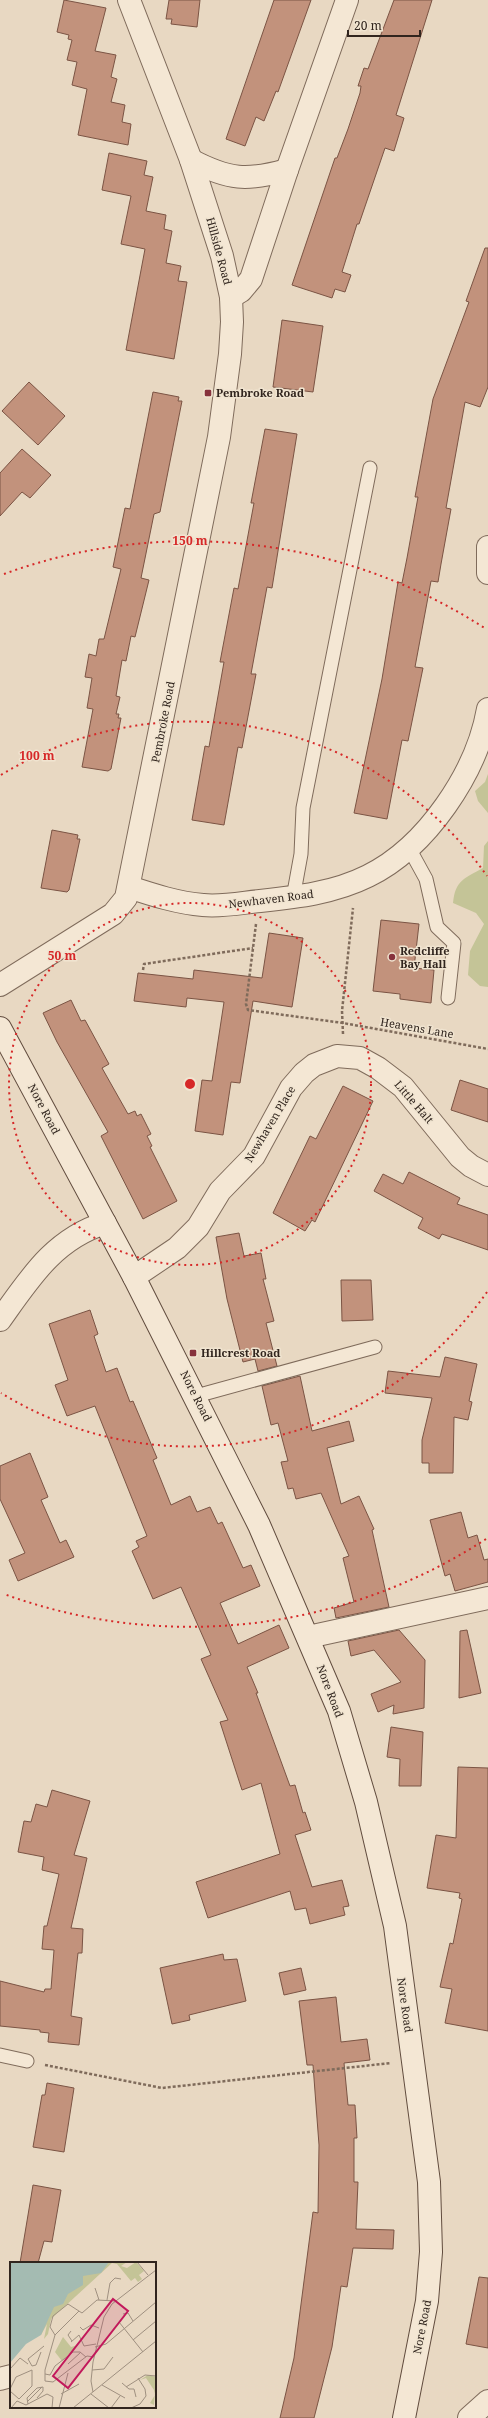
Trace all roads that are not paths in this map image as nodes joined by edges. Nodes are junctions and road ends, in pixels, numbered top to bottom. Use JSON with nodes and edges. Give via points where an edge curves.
{"nodes":[{"id":1,"x":130,"y":0,"type":"edge"},
{"id":2,"x":348,"y":0,"type":"edge"},
{"id":3,"x":191,"y":160,"type":"junction"},
{"id":4,"x":287,"y":170,"type":"junction"},
{"id":5,"x":231,"y":297,"type":"junction"},
{"id":6,"x":370,"y":468,"type":"dead end"},
{"id":7,"x":488,"y":548,"type":"edge"},
{"id":8,"x":488,"y":573,"type":"edge"},
{"id":9,"x":488,"y":709,"type":"edge"},
{"id":10,"x":409,"y":848,"type":"junction"},
{"id":11,"x":129,"y":887,"type":"junction"},
{"id":12,"x":293,"y":898,"type":"junction"},
{"id":13,"x":0,"y":985,"type":"edge"},
{"id":14,"x":448,"y":998,"type":"dead end"},
{"id":15,"x":0,"y":1028,"type":"edge"},
{"id":16,"x":326,"y":1059,"type":"joint"},
{"id":17,"x":488,"y":1175,"type":"edge"},
{"id":18,"x":105,"y":1223,"type":"junction"},
{"id":19,"x":134,"y":1277,"type":"junction"},
{"id":20,"x":0,"y":1320,"type":"edge"},
{"id":21,"x":375,"y":1347,"type":"dead end"},
{"id":22,"x":196,"y":1396,"type":"junction"},
{"id":23,"x":488,"y":1598,"type":"edge"},
{"id":24,"x":308,"y":1637,"type":"junction"},
{"id":25,"x":0,"y":2054,"type":"edge"},
{"id":26,"x":26,"y":2061,"type":"road end"},
{"id":27,"x":10,"y":2376,"type":"edge"},
{"id":28,"x":0,"y":2379,"type":"edge"},
{"id":29,"x":488,"y":2401,"type":"edge"},
{"id":30,"x":404,"y":2418,"type":"edge"},
{"id":31,"x":469,"y":2418,"type":"edge"}],
"edges":[{"from":1,"to":3,"type":"street","name":"Hillside Road"},
{"from":2,"to":4,"type":"street","name":"Hillside Road"},
{"from":3,"to":4,"type":"street","via":[[211,171],[231,177],[260,177]]},
{"from":3,"to":5,"type":"street","name":"Hillside Road","via":[[222,256]]},
{"from":4,"to":5,"type":"street","name":"Hillside Road","via":[[251,279]]},
{"from":5,"to":11,"type":"street","name":"Pembroke Road","via":[[230,354],[219,437]]},
{"from":6,"to":12,"type":"lane","via":[[303,808],[301,854]]},
{"from":7,"to":8,"type":"street"},
{"from":9,"to":10,"type":"street","name":"Newhaven Road","via":[[479,744],[464,774],[438,815]]},
{"from":10,"to":12,"type":"street","name":"Newhaven Road","via":[[390,864],[358,880],[326,891]]},
{"from":10,"to":14,"type":"lane","via":[[426,879],[437,927],[454,943]]},
{"from":11,"to":12,"type":"street","name":"Newhaven Road","via":[[157,896],[203,905]]},
{"from":11,"to":13,"type":"street","name":"Pembroke Road","via":[[123,904],[113,914]]},
{"from":15,"to":18,"type":"street","name":"Nore Road"},
{"from":16,"to":17,"type":"street","name":"Little Halt","via":[[345,1056],[360,1058],[394,1079],[460,1157],[470,1166]]},
{"from":16,"to":19,"type":"street","name":"Newhaven Place","via":[[314,1065],[298,1080],[254,1156],[220,1191],[192,1233],[169,1254]]},
{"from":18,"to":19,"type":"street","name":"Nore Road"},
{"from":18,"to":20,"type":"street","via":[[86,1229],[66,1240],[24,1287]]},
{"from":19,"to":22,"type":"street","name":"Nore Road"},
{"from":21,"to":22,"type":"lane"},
{"from":22,"to":24,"type":"street","name":"Nore Road","via":[[259,1525]]},
{"from":23,"to":24,"type":"street"},
{"from":24,"to":30,"type":"street","name":"Nore Road","via":[[339,1711],[366,1802],[395,1926],[429,2182],[431,2252],[427,2301]]},
{"from":25,"to":26,"type":"lane"},
{"from":27,"to":28,"type":"street"},
{"from":29,"to":31,"type":"street"}]}
